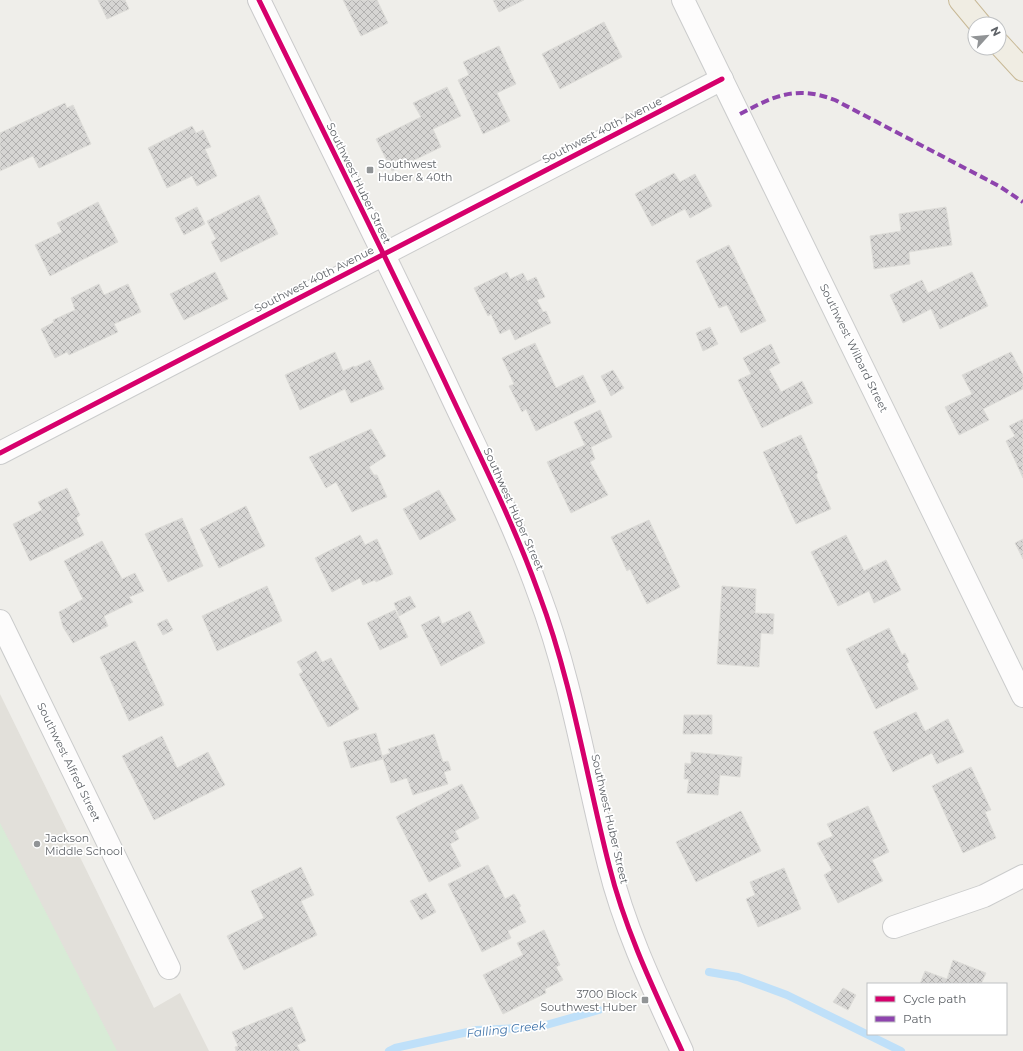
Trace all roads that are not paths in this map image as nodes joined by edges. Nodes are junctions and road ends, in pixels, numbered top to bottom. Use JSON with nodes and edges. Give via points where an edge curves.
{"nodes":[{"id":1,"x":259,"y":0,"type":"edge"},
{"id":2,"x":683,"y":0,"type":"edge"},
{"id":3,"x":960,"y":0,"type":"edge"},
{"id":4,"x":973,"y":16,"type":"edge"},
{"id":5,"x":1007,"y":53,"type":"edge"},
{"id":6,"x":1023,"y":70,"type":"edge"},
{"id":7,"x":722,"y":79,"type":"junction"},
{"id":8,"x":383,"y":255,"type":"junction"},
{"id":9,"x":0,"y":453,"type":"edge"},
{"id":10,"x":0,"y":622,"type":"edge"},
{"id":11,"x":1023,"y":696,"type":"edge"},
{"id":12,"x":1023,"y":876,"type":"edge"},
{"id":13,"x":894,"y":927,"type":"dead end"},
{"id":14,"x":169,"y":968,"type":"dead end"},
{"id":15,"x":682,"y":1051,"type":"edge"}],
"edges":[{"from":1,"to":8,"type":"street","name":"Southwest Huber Street"},
{"from":2,"to":7,"type":"street","name":"Southwest Wilbard Street"},
{"from":3,"to":4,"type":"highway"},
{"from":5,"to":6,"type":"highway"},
{"from":7,"to":8,"type":"street","name":"Southwest 40th Avenue"},
{"from":7,"to":11,"type":"street","name":"Southwest Wilbard Street"},
{"from":8,"to":9,"type":"street","name":"Southwest 40th Avenue"},
{"from":8,"to":15,"type":"street","name":"Southwest Huber Street","via":[[526,558],[565,673],[609,867],[640,959]]},
{"from":10,"to":14,"type":"street","name":"Southwest Alfred Street"},
{"from":12,"to":13,"type":"street","via":[[984,896]]}]}
